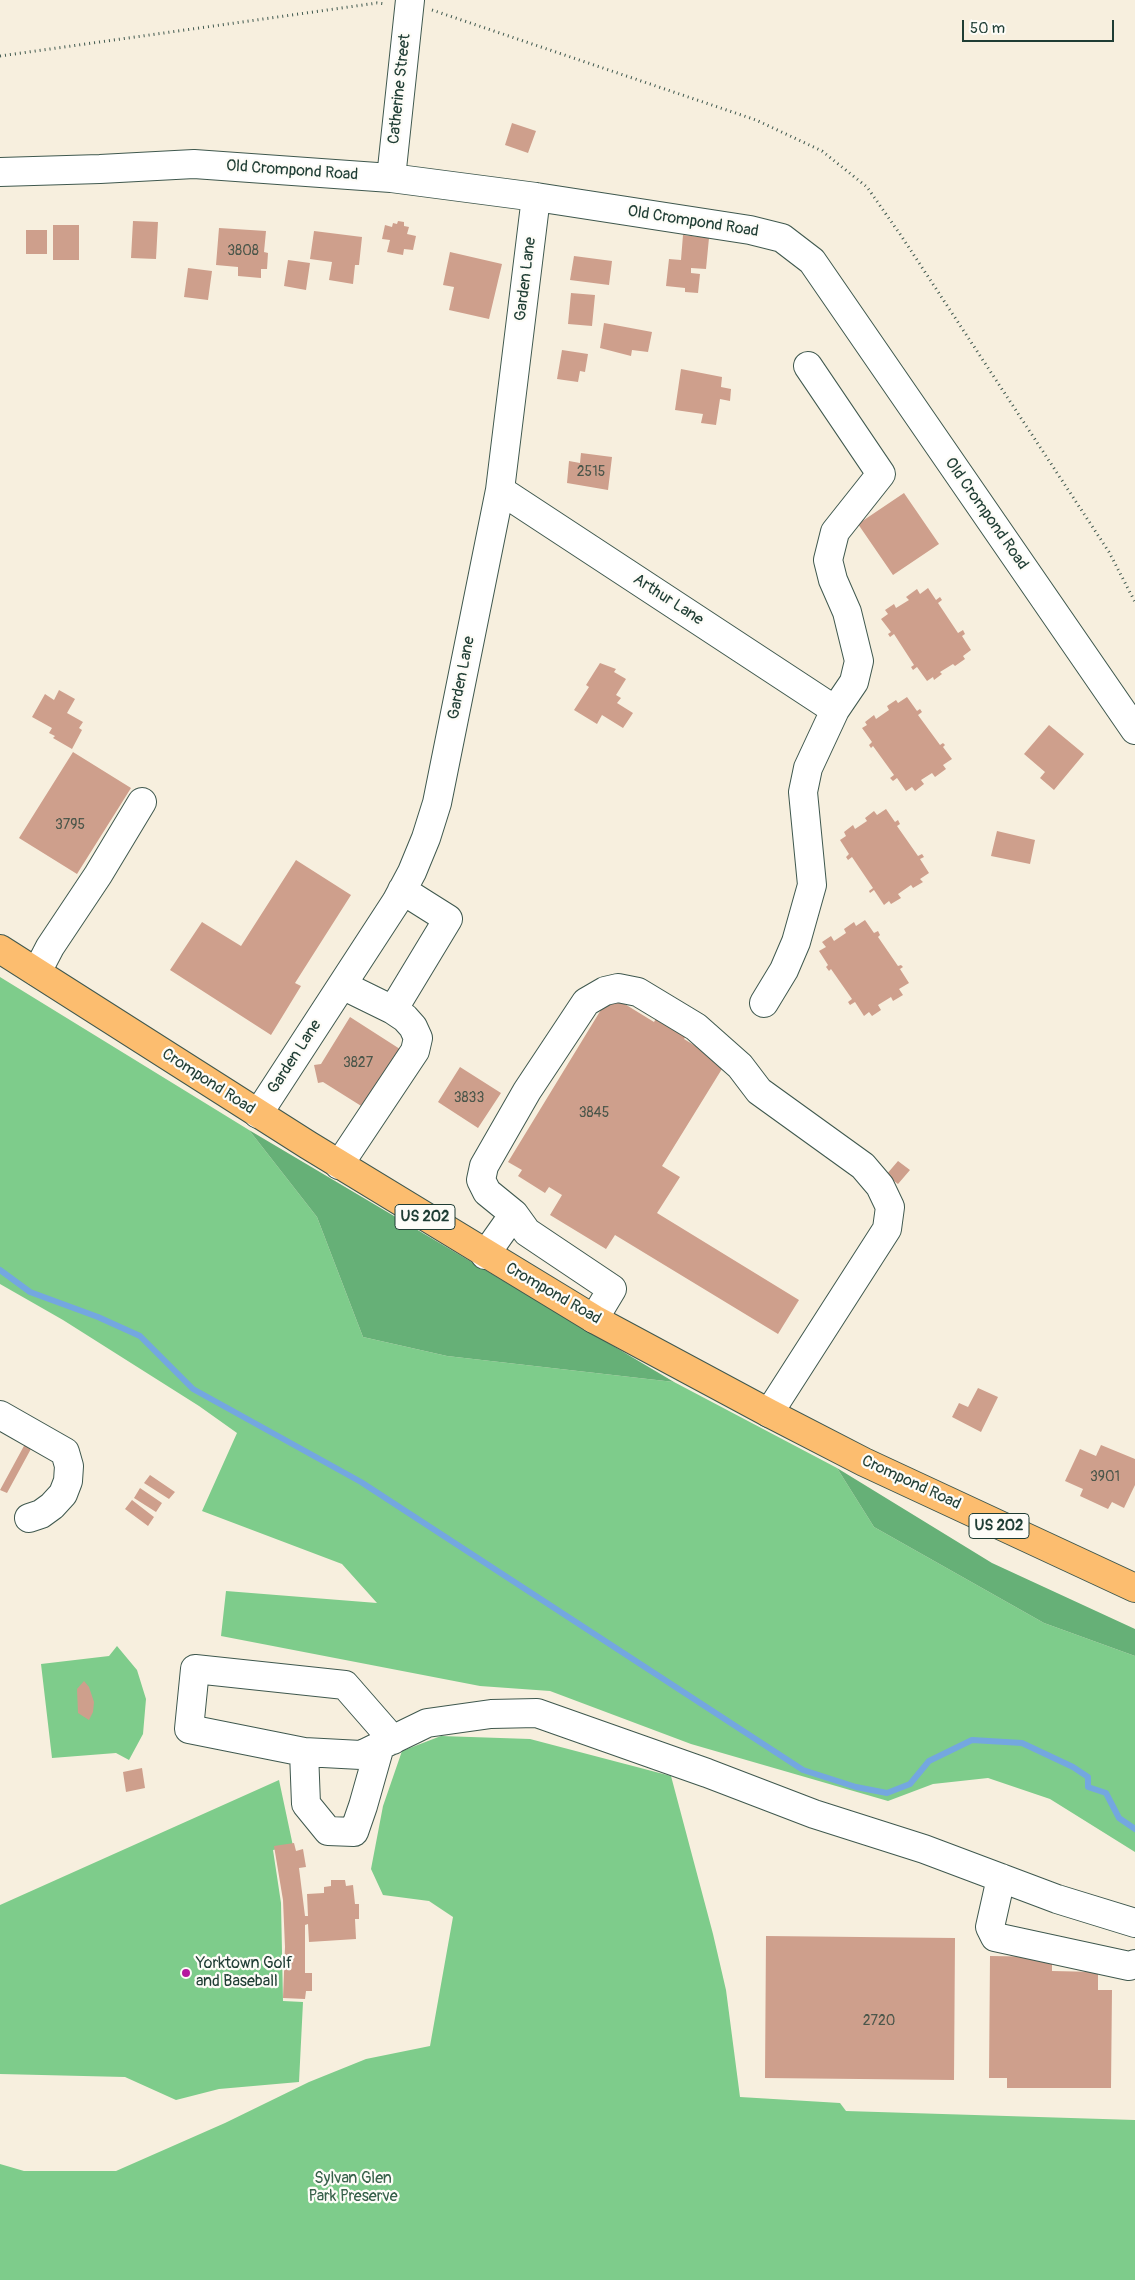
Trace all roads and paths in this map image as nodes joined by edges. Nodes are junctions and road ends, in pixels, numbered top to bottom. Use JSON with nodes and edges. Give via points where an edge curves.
{"nodes":[{"id":1,"x":409,"y":4,"type":"edge"},
{"id":2,"x":0,"y":56,"type":"edge"},
{"id":3,"x":0,"y":172,"type":"edge"},
{"id":4,"x":391,"y":178,"type":"junction"},
{"id":5,"x":536,"y":197,"type":"junction"},
{"id":6,"x":808,"y":366,"type":"dead end"},
{"id":7,"x":500,"y":490,"type":"junction"},
{"id":8,"x":1135,"y":602,"type":"edge"},
{"id":9,"x":836,"y":710,"type":"junction"},
{"id":10,"x":1135,"y":730,"type":"edge"},
{"id":11,"x":142,"y":802,"type":"dead end"},
{"id":12,"x":402,"y":890,"type":"junction"},
{"id":13,"x":0,"y":949,"type":"edge"},
{"id":14,"x":37,"y":972,"type":"junction"},
{"id":15,"x":342,"y":985,"type":"junction"},
{"id":16,"x":764,"y":1003,"type":"dead end"},
{"id":17,"x":393,"y":1010,"type":"junction"},
{"id":18,"x":258,"y":1114,"type":"junction"},
{"id":19,"x":339,"y":1164,"type":"junction"},
{"id":20,"x":514,"y":1214,"type":"junction"},
{"id":21,"x":485,"y":1255,"type":"junction"},
{"id":22,"x":594,"y":1319,"type":"junction"},
{"id":23,"x":770,"y":1414,"type":"junction"},
{"id":24,"x":0,"y":1415,"type":"edge"},
{"id":25,"x":29,"y":1518,"type":"dead end"},
{"id":26,"x":1135,"y":1588,"type":"edge"},
{"id":27,"x":386,"y":1743,"type":"junction"},
{"id":28,"x":304,"y":1752,"type":"junction"},
{"id":29,"x":1001,"y":1878,"type":"junction"},
{"id":30,"x":1135,"y":1923,"type":"edge"},
{"id":31,"x":1135,"y":1964,"type":"edge"}],
"edges":[{"from":1,"to":2,"type":"path","via":[[377,3]]},
{"from":1,"to":4,"type":"street","name":"Catherine Street"},
{"from":1,"to":8,"type":"path","via":[[439,11],[747,117],[822,150],[867,188],[902,238],[1108,552]]},
{"from":3,"to":4,"type":"street","name":"Old Crompond Road","via":[[194,164]]},
{"from":4,"to":5,"type":"street","name":"Old Crompond Road"},
{"from":5,"to":7,"type":"street","name":"Garden Lane"},
{"from":5,"to":10,"type":"street","name":"Old Crompond Road","via":[[750,230],[782,238],[812,261]]},
{"from":6,"to":9,"type":"street","via":[[881,474],[835,532],[828,560],[847,612],[859,661],[854,682]]},
{"from":7,"to":9,"type":"street","name":"Arthur Lane"},
{"from":7,"to":12,"type":"street","name":"Garden Lane","via":[[436,803],[426,838]]},
{"from":9,"to":16,"type":"street","via":[[808,768],[803,792],[812,885],[806,911],[784,970]]},
{"from":11,"to":14,"type":"street"},
{"from":12,"to":15,"type":"street","name":"Garden Lane"},
{"from":12,"to":17,"type":"street","via":[[448,919]]},
{"from":13,"to":14,"type":"highway","name":"Crompond Road","number":"US 202"},
{"from":14,"to":18,"type":"highway","name":"Crompond Road","number":"US 202"},
{"from":15,"to":17,"type":"street"},
{"from":15,"to":18,"type":"street","name":"Garden Lane"},
{"from":17,"to":19,"type":"street","via":[[413,1027],[418,1038],[415,1052]]},
{"from":18,"to":19,"type":"highway","name":"Crompond Road","number":"US 202"},
{"from":19,"to":21,"type":"highway","name":"Crompond Road","number":"US 202"},
{"from":20,"to":21,"type":"street"},
{"from":20,"to":22,"type":"street","via":[[527,1232],[612,1289]]},
{"from":20,"to":23,"type":"street","via":[[487,1192],[482,1180],[484,1166],[527,1091],[586,1002],[618,988],[638,992],[696,1027],[740,1066],[759,1091],[862,1166],[880,1186],[890,1207],[887,1229]]},
{"from":21,"to":22,"type":"highway","name":"Crompond Road","number":"US 202"},
{"from":22,"to":23,"type":"highway","name":"Crompond Road","number":"US 202"},
{"from":23,"to":26,"type":"highway","name":"Crompond Road","number":"US 202"},
{"from":24,"to":25,"type":"street","via":[[65,1452],[69,1466],[63,1494],[41,1514]]},
{"from":27,"to":28,"type":"street","via":[[361,1755]]},
{"from":27,"to":28,"type":"street","via":[[354,1832],[328,1831],[306,1804]]},
{"from":27,"to":28,"type":"street","via":[[345,1685],[195,1669],[189,1729]]},
{"from":27,"to":29,"type":"street","via":[[427,1723],[490,1714],[538,1713]]},
{"from":29,"to":30,"type":"street"},
{"from":29,"to":31,"type":"street","via":[[990,1926],[995,1937],[1129,1966]]}]}
